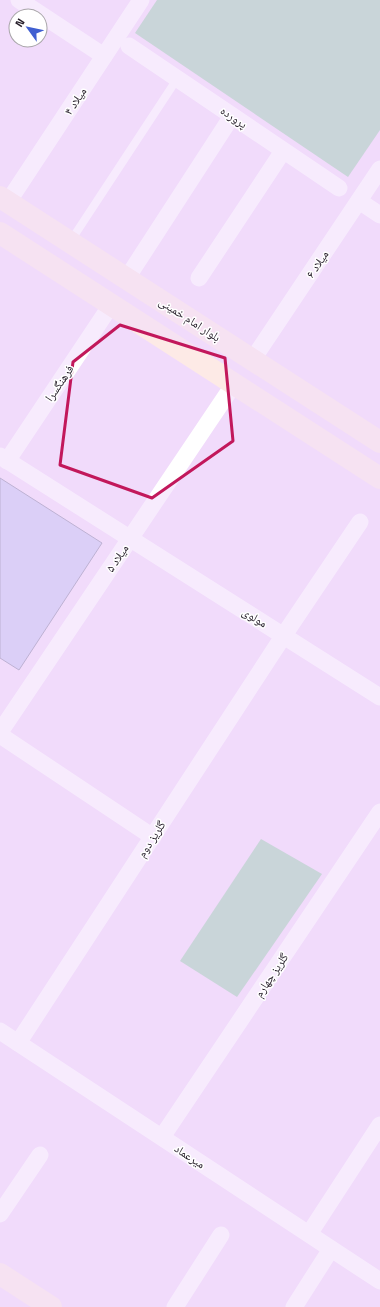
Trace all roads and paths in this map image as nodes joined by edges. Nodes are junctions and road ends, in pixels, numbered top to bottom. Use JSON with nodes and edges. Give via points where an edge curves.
{"nodes":[{"id":1,"x":19,"y":0,"type":"edge"},
{"id":2,"x":141,"y":0,"type":"edge"},
{"id":3,"x":129,"y":46,"type":"dead end"},
{"id":4,"x":104,"y":56,"type":"junction"},
{"id":5,"x":177,"y":79,"type":"junction"},
{"id":6,"x":232,"y":116,"type":"junction"},
{"id":7,"x":283,"y":151,"type":"junction"},
{"id":8,"x":380,"y":169,"type":"edge"},
{"id":9,"x":339,"y":188,"type":"dead end"},
{"id":10,"x":359,"y":201,"type":"junction"},
{"id":11,"x":3,"y":205,"type":"edge"},
{"id":12,"x":380,"y":215,"type":"edge"},
{"id":13,"x":0,"y":233,"type":"edge"},
{"id":14,"x":70,"y":242,"type":"junction"},
{"id":15,"x":127,"y":278,"type":"junction"},
{"id":16,"x":199,"y":278,"type":"dead end"},
{"id":17,"x":111,"y":305,"type":"junction"},
{"id":18,"x":253,"y":359,"type":"junction"},
{"id":19,"x":234,"y":384,"type":"junction"},
{"id":20,"x":380,"y":442,"type":"edge"},
{"id":21,"x":4,"y":458,"type":"edge"},
{"id":22,"x":380,"y":478,"type":"edge"},
{"id":23,"x":360,"y":522,"type":"dead end"},
{"id":24,"x":130,"y":538,"type":"junction"},
{"id":25,"x":284,"y":635,"type":"junction"},
{"id":26,"x":380,"y":697,"type":"edge"},
{"id":27,"x":0,"y":734,"type":"edge"},
{"id":28,"x":380,"y":812,"type":"edge"},
{"id":29,"x":153,"y":837,"type":"junction"},
{"id":30,"x":0,"y":1031,"type":"edge"},
{"id":31,"x":18,"y":1042,"type":"junction"},
{"id":32,"x":380,"y":1125,"type":"edge"},
{"id":33,"x":162,"y":1137,"type":"junction"},
{"id":34,"x":40,"y":1155,"type":"dead end"},
{"id":35,"x":0,"y":1214,"type":"edge"},
{"id":36,"x":309,"y":1234,"type":"junction"},
{"id":37,"x":221,"y":1235,"type":"dead end"},
{"id":38,"x":331,"y":1249,"type":"junction"},
{"id":39,"x":0,"y":1274,"type":"edge"},
{"id":40,"x":380,"y":1281,"type":"edge"},
{"id":41,"x":51,"y":1307,"type":"edge"},
{"id":42,"x":175,"y":1307,"type":"edge"},
{"id":43,"x":294,"y":1307,"type":"edge"}],
"edges":[{"from":1,"to":4,"type":"street"},
{"from":2,"to":4,"type":"street","name":"میلاد ۴"},
{"from":3,"to":5,"type":"street","name":"پرورده"},
{"from":4,"to":11,"type":"street","name":"میلاد ۴"},
{"from":5,"to":6,"type":"street","name":"پرورده"},
{"from":5,"to":14,"type":"lane"},
{"from":6,"to":7,"type":"street","name":"پرورده"},
{"from":6,"to":15,"type":"street"},
{"from":7,"to":9,"type":"street","name":"پرورده"},
{"from":7,"to":16,"type":"street"},
{"from":8,"to":10,"type":"street","name":"میلاد ۶"},
{"from":10,"to":12,"type":"street"},
{"from":10,"to":18,"type":"street","name":"میلاد ۶"},
{"from":11,"to":14,"type":"street","name":"بلوار امام خمینی"},
{"from":13,"to":17,"type":"street"},
{"from":14,"to":15,"type":"street","name":"بلوار امام خمینی"},
{"from":15,"to":18,"type":"street","name":"بلوار امام خمینی"},
{"from":17,"to":19,"type":"street"},
{"from":17,"to":21,"type":"street","name":"فرهنگسرا"},
{"from":18,"to":19,"type":"street"},
{"from":18,"to":20,"type":"street","name":"بلوار امام خمینی"},
{"from":19,"to":22,"type":"street"},
{"from":19,"to":24,"type":"street","name":"میلاد ۵"},
{"from":21,"to":24,"type":"street","name":"فرهنگسرا"},
{"from":23,"to":25,"type":"street","name":"گلریز دوم"},
{"from":24,"to":25,"type":"street","name":"مولوی"},
{"from":24,"to":27,"type":"street","name":"میلاد ۵"},
{"from":25,"to":26,"type":"street","name":"مولوی"},
{"from":25,"to":29,"type":"street","name":"گلریز دوم"},
{"from":27,"to":29,"type":"street"},
{"from":28,"to":33,"type":"street","name":"گلریز چهارم"},
{"from":29,"to":31,"type":"street","name":"گلریز دوم"},
{"from":30,"to":31,"type":"street","name":"میرعماد"},
{"from":31,"to":33,"type":"street","name":"میرعماد"},
{"from":32,"to":36,"type":"street"},
{"from":33,"to":36,"type":"street","name":"میرعماد"},
{"from":34,"to":35,"type":"street"},
{"from":36,"to":38,"type":"street","name":"میرعماد"},
{"from":37,"to":42,"type":"street"},
{"from":38,"to":40,"type":"street","name":"میرعماد"},
{"from":38,"to":43,"type":"street"},
{"from":39,"to":41,"type":"street"}]}
